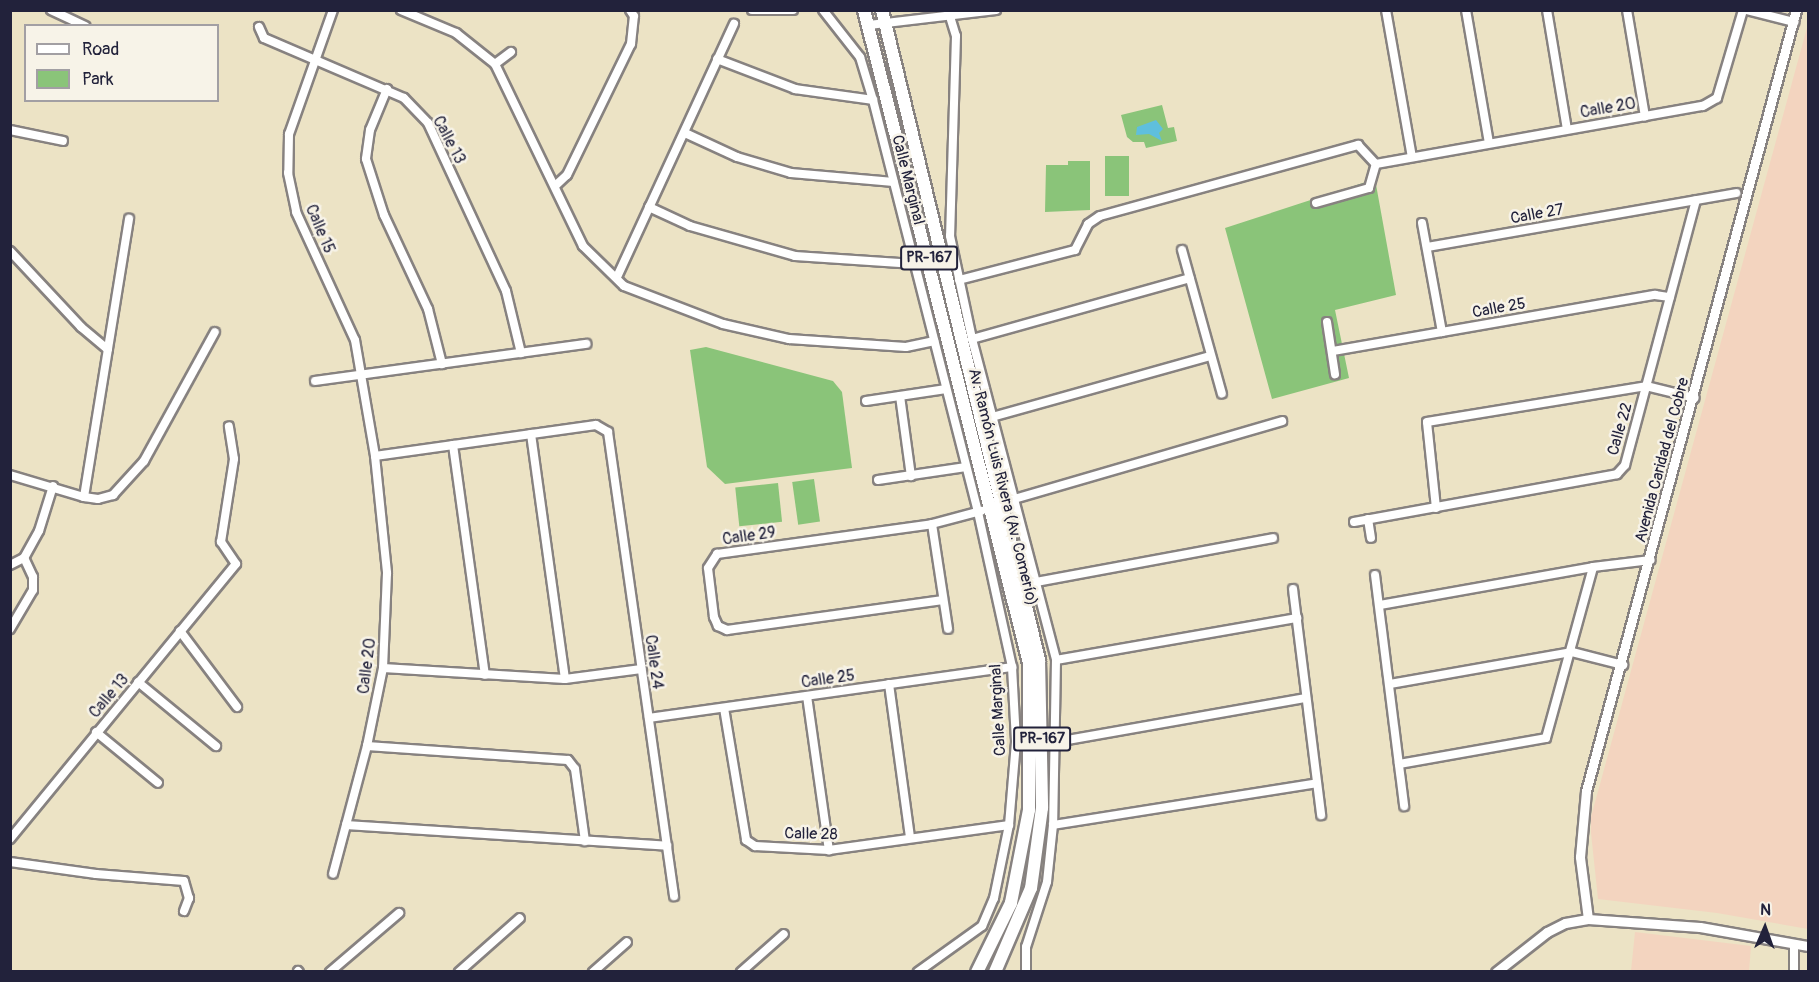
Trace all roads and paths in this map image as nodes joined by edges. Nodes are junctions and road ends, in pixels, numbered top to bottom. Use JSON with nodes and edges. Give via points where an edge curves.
{"nodes":[{"id":1,"x":51,"y":10,"type":"edge"},
{"id":2,"x":333,"y":10,"type":"edge"},
{"id":3,"x":401,"y":10,"type":"edge"},
{"id":4,"x":630,"y":10,"type":"edge"},
{"id":5,"x":752,"y":10,"type":"edge"},
{"id":6,"x":793,"y":10,"type":"edge"},
{"id":7,"x":823,"y":10,"type":"edge"},
{"id":8,"x":864,"y":10,"type":"edge"},
{"id":9,"x":882,"y":10,"type":"edge"},
{"id":10,"x":996,"y":10,"type":"edge"},
{"id":11,"x":1386,"y":10,"type":"edge"},
{"id":12,"x":1466,"y":10,"type":"edge"},
{"id":13,"x":1547,"y":10,"type":"edge"},
{"id":14,"x":1627,"y":10,"type":"edge"},
{"id":15,"x":1743,"y":10,"type":"edge"},
{"id":16,"x":1747,"y":10,"type":"edge"},
{"id":17,"x":1796,"y":10,"type":"edge"},
{"id":18,"x":949,"y":12,"type":"edge"},
{"id":19,"x":1794,"y":22,"type":"junction"},
{"id":20,"x":886,"y":23,"type":"junction"},
{"id":21,"x":82,"y":24,"type":"edge"},
{"id":22,"x":734,"y":24,"type":"dead end"},
{"id":23,"x":869,"y":25,"type":"junction"},
{"id":24,"x":259,"y":27,"type":"dead end"},
{"id":25,"x":511,"y":52,"type":"dead end"},
{"id":26,"x":313,"y":59,"type":"junction"},
{"id":27,"x":717,"y":59,"type":"junction"},
{"id":28,"x":495,"y":64,"type":"junction"},
{"id":29,"x":387,"y":89,"type":"junction"},
{"id":30,"x":873,"y":100,"type":"junction"},
{"id":31,"x":1645,"y":116,"type":"junction"},
{"id":32,"x":1568,"y":129,"type":"junction"},
{"id":33,"x":10,"y":130,"type":"edge"},
{"id":34,"x":685,"y":133,"type":"junction"},
{"id":35,"x":63,"y":141,"type":"dead end"},
{"id":36,"x":1489,"y":143,"type":"junction"},
{"id":37,"x":1412,"y":157,"type":"junction"},
{"id":38,"x":1376,"y":164,"type":"junction"},
{"id":39,"x":894,"y":182,"type":"junction"},
{"id":40,"x":555,"y":186,"type":"junction"},
{"id":41,"x":1736,"y":193,"type":"dead end"},
{"id":42,"x":1696,"y":200,"type":"junction"},
{"id":43,"x":1316,"y":203,"type":"dead end"},
{"id":44,"x":649,"y":207,"type":"junction"},
{"id":45,"x":129,"y":219,"type":"dead end"},
{"id":46,"x":1422,"y":223,"type":"dead end"},
{"id":47,"x":1427,"y":247,"type":"junction"},
{"id":48,"x":1182,"y":250,"type":"dead end"},
{"id":49,"x":10,"y":251,"type":"edge"},
{"id":50,"x":915,"y":264,"type":"junction"},
{"id":51,"x":617,"y":277,"type":"junction"},
{"id":52,"x":1190,"y":278,"type":"junction"},
{"id":53,"x":959,"y":280,"type":"junction"},
{"id":54,"x":1670,"y":297,"type":"junction"},
{"id":55,"x":1327,"y":322,"type":"dead end"},
{"id":56,"x":215,"y":332,"type":"dead end"},
{"id":57,"x":1442,"y":332,"type":"junction"},
{"id":58,"x":972,"y":339,"type":"junction"},
{"id":59,"x":934,"y":341,"type":"junction"},
{"id":60,"x":586,"y":344,"type":"dead end"},
{"id":61,"x":108,"y":350,"type":"junction"},
{"id":62,"x":1333,"y":351,"type":"junction"},
{"id":63,"x":521,"y":353,"type":"junction"},
{"id":64,"x":1212,"y":356,"type":"junction"},
{"id":65,"x":442,"y":364,"type":"junction"},
{"id":66,"x":1335,"y":374,"type":"dead end"},
{"id":67,"x":363,"y":375,"type":"junction"},
{"id":68,"x":315,"y":381,"type":"dead end"},
{"id":69,"x":1646,"y":386,"type":"junction"},
{"id":70,"x":946,"y":388,"type":"junction"},
{"id":71,"x":1222,"y":394,"type":"dead end"},
{"id":72,"x":900,"y":396,"type":"junction"},
{"id":73,"x":1695,"y":398,"type":"junction"},
{"id":74,"x":866,"y":401,"type":"dead end"},
{"id":75,"x":992,"y":417,"type":"junction"},
{"id":76,"x":1282,"y":421,"type":"dead end"},
{"id":77,"x":229,"y":426,"type":"dead end"},
{"id":78,"x":531,"y":434,"type":"junction"},
{"id":79,"x":453,"y":445,"type":"junction"},
{"id":80,"x":375,"y":456,"type":"junction"},
{"id":81,"x":966,"y":467,"type":"junction"},
{"id":82,"x":10,"y":475,"type":"edge"},
{"id":83,"x":911,"y":476,"type":"junction"},
{"id":84,"x":878,"y":480,"type":"dead end"},
{"id":85,"x":53,"y":486,"type":"junction"},
{"id":86,"x":84,"y":497,"type":"junction"},
{"id":87,"x":1003,"y":501,"type":"junction"},
{"id":88,"x":1437,"y":508,"type":"junction"},
{"id":89,"x":978,"y":512,"type":"junction"},
{"id":90,"x":1368,"y":519,"type":"junction"},
{"id":91,"x":1354,"y":522,"type":"dead end"},
{"id":92,"x":932,"y":524,"type":"junction"},
{"id":93,"x":1273,"y":538,"type":"dead end"},
{"id":94,"x":1371,"y":538,"type":"dead end"},
{"id":95,"x":24,"y":558,"type":"junction"},
{"id":96,"x":1651,"y":560,"type":"junction"},
{"id":97,"x":10,"y":565,"type":"edge"},
{"id":98,"x":1593,"y":567,"type":"junction"},
{"id":99,"x":1375,"y":575,"type":"dead end"},
{"id":100,"x":1036,"y":582,"type":"junction"},
{"id":101,"x":1293,"y":589,"type":"dead end"},
{"id":102,"x":943,"y":600,"type":"junction"},
{"id":103,"x":1380,"y":605,"type":"junction"},
{"id":104,"x":1297,"y":618,"type":"junction"},
{"id":105,"x":10,"y":629,"type":"edge"},
{"id":106,"x":948,"y":629,"type":"dead end"},
{"id":107,"x":180,"y":631,"type":"junction"},
{"id":108,"x":1572,"y":652,"type":"junction"},
{"id":109,"x":1056,"y":660,"type":"junction"},
{"id":110,"x":1623,"y":665,"type":"junction"},
{"id":111,"x":1012,"y":667,"type":"junction"},
{"id":112,"x":383,"y":668,"type":"junction"},
{"id":113,"x":641,"y":669,"type":"junction"},
{"id":114,"x":486,"y":675,"type":"junction"},
{"id":115,"x":565,"y":679,"type":"junction"},
{"id":116,"x":138,"y":682,"type":"junction"},
{"id":117,"x":889,"y":684,"type":"junction"},
{"id":118,"x":1390,"y":684,"type":"junction"},
{"id":119,"x":807,"y":696,"type":"junction"},
{"id":120,"x":1306,"y":698,"type":"junction"},
{"id":121,"x":237,"y":707,"type":"dead end"},
{"id":122,"x":724,"y":708,"type":"junction"},
{"id":123,"x":649,"y":718,"type":"junction"},
{"id":124,"x":96,"y":732,"type":"junction"},
{"id":125,"x":1056,"y":742,"type":"junction"},
{"id":126,"x":216,"y":746,"type":"dead end"},
{"id":127,"x":367,"y":746,"type":"junction"},
{"id":128,"x":1399,"y":764,"type":"junction"},
{"id":129,"x":158,"y":783,"type":"dead end"},
{"id":130,"x":1317,"y":783,"type":"junction"},
{"id":131,"x":1404,"y":806,"type":"dead end"},
{"id":132,"x":1321,"y":815,"type":"dead end"},
{"id":133,"x":346,"y":825,"type":"junction"},
{"id":134,"x":1010,"y":825,"type":"junction"},
{"id":135,"x":1053,"y":825,"type":"junction"},
{"id":136,"x":910,"y":838,"type":"junction"},
{"id":137,"x":10,"y":839,"type":"edge"},
{"id":138,"x":585,"y":841,"type":"junction"},
{"id":139,"x":667,"y":846,"type":"junction"},
{"id":140,"x":829,"y":850,"type":"junction"},
{"id":141,"x":10,"y":862,"type":"edge"},
{"id":142,"x":333,"y":874,"type":"dead end"},
{"id":143,"x":674,"y":896,"type":"dead end"},
{"id":144,"x":184,"y":911,"type":"dead end"},
{"id":145,"x":399,"y":913,"type":"dead end"},
{"id":146,"x":520,"y":918,"type":"dead end"},
{"id":147,"x":1588,"y":919,"type":"junction"},
{"id":148,"x":784,"y":934,"type":"dead end"},
{"id":149,"x":627,"y":942,"type":"dead end"},
{"id":150,"x":1794,"y":944,"type":"junction"},
{"id":151,"x":1809,"y":946,"type":"edge"},
{"id":152,"x":330,"y":972,"type":"edge"},
{"id":153,"x":459,"y":972,"type":"edge"},
{"id":154,"x":593,"y":972,"type":"edge"},
{"id":155,"x":741,"y":972,"type":"edge"},
{"id":156,"x":918,"y":972,"type":"edge"},
{"id":157,"x":977,"y":972,"type":"edge"},
{"id":158,"x":994,"y":972,"type":"edge"},
{"id":159,"x":1026,"y":972,"type":"edge"},
{"id":160,"x":1496,"y":972,"type":"edge"},
{"id":161,"x":1794,"y":972,"type":"edge"}],
"edges":[{"from":1,"to":21,"type":"street"},
{"from":2,"to":26,"type":"street","name":"Calle 15"},
{"from":3,"to":28,"type":"street","via":[[456,33]]},
{"from":4,"to":40,"type":"street","via":[[634,16],[630,44],[567,175]]},
{"from":5,"to":6,"type":"street"},
{"from":7,"to":30,"type":"street","name":"Calle Marginal","via":[[860,57]]},
{"from":8,"to":23,"type":"highway","name":"Av. Ramón Luis Rivera (Av. Comerío)","number":"PR-167"},
{"from":9,"to":20,"type":"highway","name":"Av. Ramón Luis Rivera (Av. Comerío)","number":"PR-167"},
{"from":10,"to":18,"type":"street"},
{"from":11,"to":37,"type":"street"},
{"from":12,"to":36,"type":"street"},
{"from":13,"to":32,"type":"street"},
{"from":14,"to":31,"type":"street"},
{"from":15,"to":31,"type":"street","name":"Calle 20","via":[[1717,98],[1702,106]]},
{"from":16,"to":19,"type":"street"},
{"from":17,"to":19,"type":"street","name":"Avenida Caridad del Cobre"},
{"from":18,"to":20,"type":"street"},
{"from":18,"to":53,"type":"street","name":"Calle Marginal","via":[[956,36],[957,68],[948,203]]},
{"from":19,"to":73,"type":"street","name":"Avenida Caridad del Cobre"},
{"from":20,"to":23,"type":"street"},
{"from":20,"to":87,"type":"highway","name":"Av. Ramón Luis Rivera (Av. Comerío)","number":"PR-167"},
{"from":22,"to":27,"type":"street"},
{"from":23,"to":87,"type":"highway","name":"Av. Ramón Luis Rivera (Av. Comerío)","number":"PR-167"},
{"from":24,"to":26,"type":"street","name":"Calle 13","via":[[264,39]]},
{"from":25,"to":28,"type":"street"},
{"from":26,"to":29,"type":"street","name":"Calle 13"},
{"from":26,"to":67,"type":"street","name":"Calle 15","via":[[289,134],[288,173],[296,212],[355,340]]},
{"from":27,"to":30,"type":"street","via":[[795,89]]},
{"from":27,"to":34,"type":"street"},
{"from":28,"to":40,"type":"street"},
{"from":29,"to":63,"type":"street","name":"Calle 13","via":[[404,98],[428,123],[506,291]]},
{"from":29,"to":65,"type":"street","via":[[370,130],[366,159],[384,215],[428,309]]},
{"from":30,"to":39,"type":"street","name":"Calle Marginal"},
{"from":31,"to":32,"type":"street","name":"Calle 20"},
{"from":32,"to":36,"type":"street","name":"Calle 20"},
{"from":33,"to":35,"type":"street"},
{"from":34,"to":39,"type":"street","via":[[737,157],[791,173]]},
{"from":34,"to":44,"type":"street"},
{"from":36,"to":37,"type":"street","name":"Calle 20"},
{"from":37,"to":38,"type":"street","name":"Calle 20"},
{"from":38,"to":43,"type":"street","via":[[1369,188]]},
{"from":38,"to":53,"type":"street","via":[[1358,145],[1136,206],[1096,218],[1072,251]]},
{"from":39,"to":50,"type":"street","name":"Calle Marginal"},
{"from":40,"to":51,"type":"street","via":[[583,246]]},
{"from":41,"to":42,"type":"street","name":"Calle 27"},
{"from":42,"to":47,"type":"street","name":"Calle 27"},
{"from":42,"to":54,"type":"street","name":"Calle 22"},
{"from":44,"to":50,"type":"street","via":[[690,226],[795,256]]},
{"from":44,"to":51,"type":"street"},
{"from":45,"to":61,"type":"street"},
{"from":46,"to":47,"type":"street"},
{"from":47,"to":57,"type":"street"},
{"from":48,"to":52,"type":"street"},
{"from":49,"to":61,"type":"street","via":[[81,327]]},
{"from":50,"to":59,"type":"street","name":"Calle Marginal"},
{"from":51,"to":59,"type":"street","via":[[624,286],[651,299],[723,324],[789,339],[906,347]]},
{"from":52,"to":58,"type":"street"},
{"from":52,"to":64,"type":"street"},
{"from":53,"to":58,"type":"street","name":"Calle Marginal"},
{"from":54,"to":57,"type":"street","name":"Calle 25","via":[[1655,295]]},
{"from":54,"to":69,"type":"street","name":"Calle 22"},
{"from":55,"to":62,"type":"street"},
{"from":56,"to":86,"type":"street","via":[[144,461],[113,495]]},
{"from":57,"to":62,"type":"street","name":"Calle 25"},
{"from":58,"to":75,"type":"street","name":"Calle Marginal"},
{"from":59,"to":70,"type":"street","name":"Calle Marginal"},
{"from":60,"to":63,"type":"street"},
{"from":61,"to":86,"type":"street"},
{"from":62,"to":66,"type":"street"},
{"from":63,"to":65,"type":"street"},
{"from":64,"to":71,"type":"street"},
{"from":64,"to":75,"type":"street"},
{"from":65,"to":67,"type":"street"},
{"from":67,"to":68,"type":"street"},
{"from":67,"to":80,"type":"street","name":"Calle 15"},
{"from":69,"to":73,"type":"street"},
{"from":69,"to":88,"type":"street","name":"Calle 22","via":[[1625,465],[1617,474]]},
{"from":69,"to":88,"type":"street","via":[[1427,422]]},
{"from":70,"to":72,"type":"street"},
{"from":70,"to":81,"type":"street","name":"Calle Marginal"},
{"from":72,"to":74,"type":"street"},
{"from":72,"to":83,"type":"street"},
{"from":73,"to":96,"type":"street","name":"Avenida Caridad del Cobre"},
{"from":75,"to":87,"type":"street","name":"Calle Marginal"},
{"from":76,"to":87,"type":"street","name":"Calle 29"},
{"from":77,"to":107,"type":"street","name":"Calle 13","via":[[234,459],[221,542],[236,564]]},
{"from":78,"to":79,"type":"street"},
{"from":78,"to":113,"type":"street","name":"Calle 24","via":[[596,426],[608,432]]},
{"from":78,"to":115,"type":"street"},
{"from":79,"to":80,"type":"street"},
{"from":79,"to":114,"type":"street"},
{"from":80,"to":112,"type":"street","name":"Calle 20","via":[[387,573]]},
{"from":81,"to":83,"type":"street"},
{"from":81,"to":89,"type":"street","name":"Calle Marginal"},
{"from":82,"to":85,"type":"street"},
{"from":83,"to":84,"type":"street"},
{"from":85,"to":86,"type":"street"},
{"from":85,"to":95,"type":"street","via":[[41,527]]},
{"from":87,"to":89,"type":"street","name":"Calle 29"},
{"from":87,"to":100,"type":"street","name":"Calle Marginal"},
{"from":87,"to":157,"type":"highway","name":"Av. Ramón Luis Rivera (Av. Comerío)","number":"PR-167","via":[[1029,663],[1029,810],[1011,903]]},
{"from":87,"to":158,"type":"highway","name":"Av. Ramón Luis Rivera (Av. Comerío)","number":"PR-167","via":[[1039,660],[1042,808],[1031,888]]},
{"from":88,"to":90,"type":"street","name":"Calle 22"},
{"from":89,"to":92,"type":"street","name":"Calle 29"},
{"from":89,"to":111,"type":"street","name":"Calle Marginal"},
{"from":90,"to":91,"type":"street","name":"Calle 22"},
{"from":90,"to":94,"type":"street"},
{"from":92,"to":102,"type":"street"},
{"from":92,"to":102,"type":"street","name":"Calle 29","via":[[717,554],[708,568],[714,617],[718,626],[727,630]]},
{"from":93,"to":100,"type":"street"},
{"from":95,"to":97,"type":"street"},
{"from":95,"to":105,"type":"street","via":[[33,577],[33,590]]},
{"from":96,"to":98,"type":"street"},
{"from":96,"to":110,"type":"street","name":"Avenida Caridad del Cobre"},
{"from":98,"to":103,"type":"street"},
{"from":98,"to":108,"type":"street"},
{"from":99,"to":103,"type":"street"},
{"from":100,"to":109,"type":"street","name":"Calle Marginal"},
{"from":101,"to":104,"type":"street"},
{"from":102,"to":106,"type":"street"},
{"from":103,"to":118,"type":"street"},
{"from":104,"to":109,"type":"street"},
{"from":104,"to":120,"type":"street"},
{"from":107,"to":116,"type":"street","name":"Calle 13"},
{"from":107,"to":121,"type":"street"},
{"from":108,"to":110,"type":"street"},
{"from":108,"to":118,"type":"street"},
{"from":108,"to":128,"type":"street","via":[[1546,738]]},
{"from":109,"to":125,"type":"street","name":"Calle Marginal"},
{"from":110,"to":147,"type":"street","name":"Avenida Caridad del Cobre","via":[[1583,814],[1580,857]]},
{"from":111,"to":117,"type":"street","name":"Calle 25"},
{"from":111,"to":134,"type":"street","name":"Calle Marginal","via":[[1016,742]]},
{"from":112,"to":114,"type":"street"},
{"from":112,"to":127,"type":"street","name":"Calle 20"},
{"from":113,"to":115,"type":"street"},
{"from":113,"to":123,"type":"street","name":"Calle 24"},
{"from":114,"to":115,"type":"street"},
{"from":116,"to":124,"type":"street","name":"Calle 13"},
{"from":116,"to":126,"type":"street"},
{"from":117,"to":119,"type":"street","name":"Calle 25"},
{"from":117,"to":136,"type":"street"},
{"from":118,"to":128,"type":"street"},
{"from":119,"to":122,"type":"street","name":"Calle 25"},
{"from":119,"to":140,"type":"street"},
{"from":120,"to":125,"type":"street"},
{"from":120,"to":130,"type":"street"},
{"from":122,"to":123,"type":"street","name":"Calle 25"},
{"from":122,"to":140,"type":"street","name":"Calle 28","via":[[746,840],[755,846]]},
{"from":123,"to":139,"type":"street","name":"Calle 24"},
{"from":124,"to":129,"type":"street"},
{"from":124,"to":137,"type":"street","name":"Calle 13"},
{"from":125,"to":135,"type":"street","name":"Calle Marginal"},
{"from":127,"to":133,"type":"street","name":"Calle 20"},
{"from":127,"to":138,"type":"street","via":[[568,760],[574,769]]},
{"from":128,"to":131,"type":"street"},
{"from":130,"to":132,"type":"street"},
{"from":130,"to":135,"type":"street"},
{"from":133,"to":138,"type":"street"},
{"from":133,"to":142,"type":"street","name":"Calle 20"},
{"from":134,"to":136,"type":"street","name":"Calle 28"},
{"from":134,"to":156,"type":"street","name":"Calle Marginal","via":[[994,898],[982,926]]},
{"from":135,"to":159,"type":"street","name":"Calle Marginal","via":[[1047,882],[1026,946]]},
{"from":136,"to":140,"type":"street","name":"Calle 28"},
{"from":138,"to":139,"type":"street"},
{"from":139,"to":143,"type":"street","name":"Calle 24"},
{"from":141,"to":144,"type":"street","via":[[184,881],[189,887]]},
{"from":145,"to":152,"type":"street"},
{"from":146,"to":153,"type":"street"},
{"from":147,"to":150,"type":"street","via":[[1700,927]]},
{"from":147,"to":160,"type":"street","via":[[1546,932]]},
{"from":148,"to":155,"type":"street"},
{"from":149,"to":154,"type":"street"},
{"from":150,"to":151,"type":"street"},
{"from":150,"to":161,"type":"street"}]}
